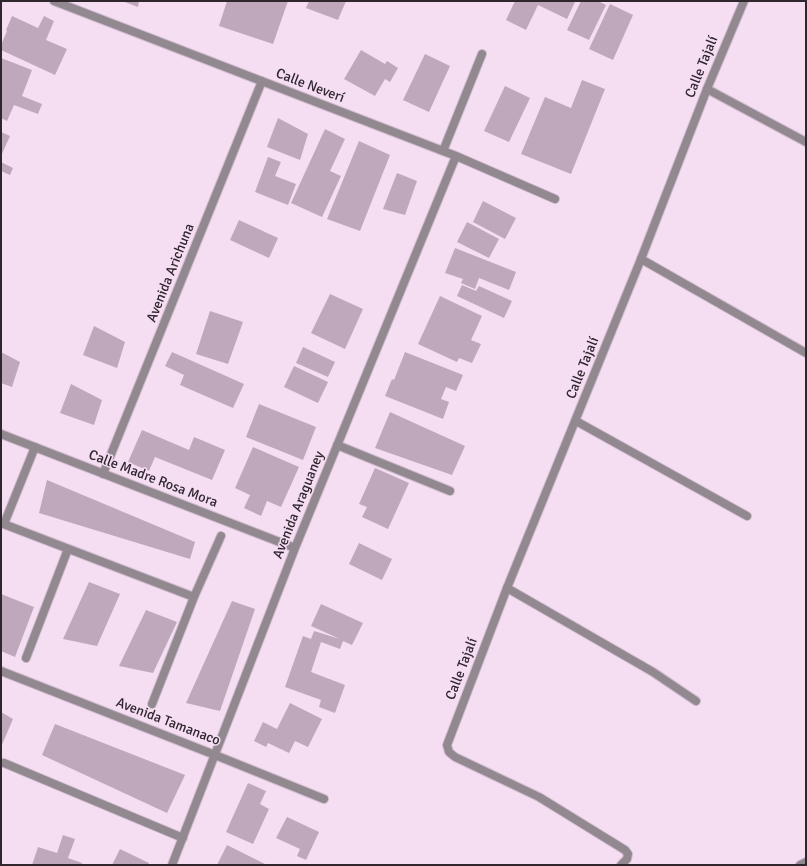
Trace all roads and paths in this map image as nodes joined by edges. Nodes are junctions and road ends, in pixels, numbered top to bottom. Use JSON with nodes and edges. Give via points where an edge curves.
{"nodes":[{"id":1,"x":54,"y":1,"type":"edge"},
{"id":2,"x":744,"y":1,"type":"edge"},
{"id":3,"x":482,"y":54,"type":"dead end"},
{"id":4,"x":262,"y":81,"type":"junction"},
{"id":5,"x":707,"y":89,"type":"junction"},
{"id":6,"x":806,"y":142,"type":"edge"},
{"id":7,"x":443,"y":151,"type":"junction"},
{"id":8,"x":456,"y":156,"type":"junction"},
{"id":9,"x":555,"y":199,"type":"dead end"},
{"id":10,"x":641,"y":259,"type":"junction"},
{"id":11,"x":806,"y":353,"type":"edge"},
{"id":12,"x":576,"y":421,"type":"junction"},
{"id":13,"x":1,"y":434,"type":"edge"},
{"id":14,"x":337,"y":446,"type":"junction"},
{"id":15,"x":35,"y":447,"type":"junction"},
{"id":16,"x":104,"y":474,"type":"junction"},
{"id":17,"x":450,"y":491,"type":"dead end"},
{"id":18,"x":748,"y":516,"type":"dead end"},
{"id":19,"x":2,"y":524,"type":"edge"},
{"id":20,"x":221,"y":536,"type":"dead end"},
{"id":21,"x":295,"y":548,"type":"junction"},
{"id":22,"x":68,"y":549,"type":"junction"},
{"id":23,"x":507,"y":588,"type":"junction"},
{"id":24,"x":194,"y":597,"type":"junction"},
{"id":25,"x":26,"y":658,"type":"dead end"},
{"id":26,"x":1,"y":671,"type":"edge"},
{"id":27,"x":696,"y":701,"type":"dead end"},
{"id":28,"x":152,"y":704,"type":"dead end"},
{"id":29,"x":215,"y":755,"type":"junction"},
{"id":30,"x":4,"y":763,"type":"dead end"},
{"id":31,"x":324,"y":799,"type":"dead end"},
{"id":32,"x":183,"y":838,"type":"junction"},
{"id":33,"x":806,"y":862,"type":"edge"},
{"id":34,"x":172,"y":865,"type":"edge"},
{"id":35,"x":621,"y":865,"type":"edge"},
{"id":36,"x":800,"y":865,"type":"edge"}],
"edges":[{"from":1,"to":4,"type":"street","name":"Calle Neverí"},
{"from":2,"to":5,"type":"street","name":"Calle Tajalí"},
{"from":3,"to":7,"type":"street"},
{"from":4,"to":7,"type":"street","name":"Calle Neverí"},
{"from":4,"to":16,"type":"street","name":"Avenida Arichuna"},
{"from":5,"to":6,"type":"street"},
{"from":5,"to":10,"type":"street","name":"Calle Tajalí"},
{"from":7,"to":8,"type":"street","name":"Calle Neverí"},
{"from":8,"to":9,"type":"street","name":"Calle Neverí"},
{"from":8,"to":14,"type":"street","name":"Avenida Araguaney"},
{"from":10,"to":11,"type":"street"},
{"from":10,"to":12,"type":"street","name":"Calle Tajalí"},
{"from":12,"to":18,"type":"street"},
{"from":12,"to":23,"type":"street","name":"Calle Tajalí"},
{"from":13,"to":15,"type":"street","name":"Calle Madre Rosa Mora"},
{"from":14,"to":17,"type":"street"},
{"from":14,"to":21,"type":"street","name":"Avenida Araguaney"},
{"from":15,"to":16,"type":"street","name":"Calle Madre Rosa Mora"},
{"from":15,"to":19,"type":"street"},
{"from":16,"to":21,"type":"street","name":"Calle Madre Rosa Mora"},
{"from":19,"to":22,"type":"street"},
{"from":20,"to":24,"type":"street"},
{"from":21,"to":29,"type":"street","name":"Avenida Araguaney"},
{"from":22,"to":24,"type":"street"},
{"from":22,"to":25,"type":"street"},
{"from":23,"to":27,"type":"street","via":[[653,672]]},
{"from":23,"to":35,"type":"street","name":"Calle Tajalí","via":[[447,745],[449,752],[539,797],[625,850],[628,854],[627,859]]},
{"from":24,"to":28,"type":"street"},
{"from":26,"to":29,"type":"street","name":"Avenida Tamanaco"},
{"from":29,"to":31,"type":"street","name":"Avenida Tamanaco"},
{"from":29,"to":32,"type":"street","name":"Avenida Araguaney"},
{"from":30,"to":32,"type":"street"},
{"from":32,"to":34,"type":"street","name":"Avenida Araguaney"},
{"from":33,"to":36,"type":"street"}]}
